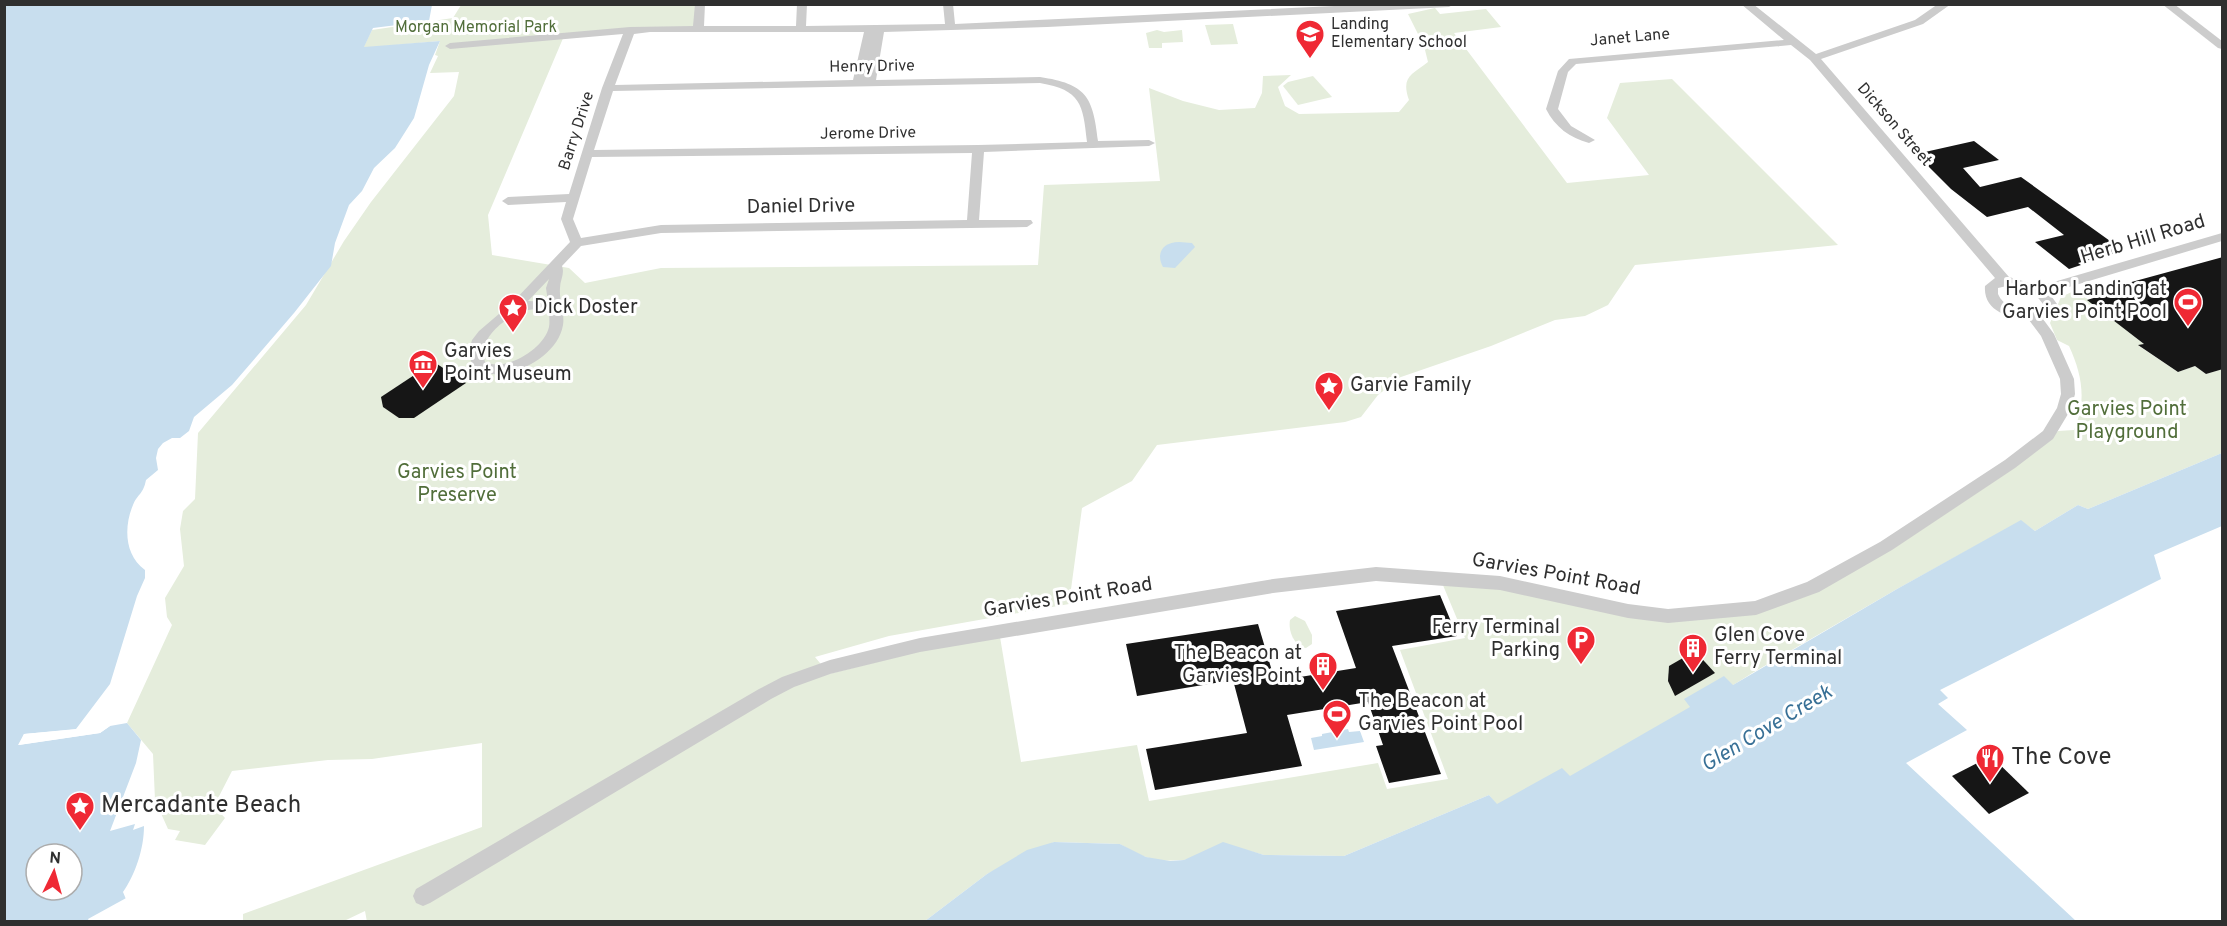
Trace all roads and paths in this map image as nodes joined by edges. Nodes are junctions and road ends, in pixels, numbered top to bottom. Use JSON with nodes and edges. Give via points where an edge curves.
{"nodes":[{"id":1,"x":700,"y":4,"type":"edge"},
{"id":2,"x":802,"y":4,"type":"edge"},
{"id":3,"x":948,"y":4,"type":"edge"},
{"id":4,"x":1449,"y":4,"type":"edge"},
{"id":5,"x":1746,"y":4,"type":"edge"},
{"id":6,"x":1946,"y":4,"type":"edge"},
{"id":7,"x":2168,"y":4,"type":"edge"},
{"id":8,"x":1246,"y":10,"type":"edge"},
{"id":9,"x":950,"y":27,"type":"junction"},
{"id":10,"x":801,"y":29,"type":"junction"},
{"id":11,"x":875,"y":29,"type":"junction"},
{"id":12,"x":630,"y":30,"type":"junction"},
{"id":13,"x":698,"y":30,"type":"junction"},
{"id":14,"x":1793,"y":42,"type":"junction"},
{"id":15,"x":450,"y":46,"type":"dead end"},
{"id":16,"x":2223,"y":46,"type":"edge"},
{"id":17,"x":1814,"y":58,"type":"junction"},
{"id":18,"x":864,"y":84,"type":"junction"},
{"id":19,"x":608,"y":88,"type":"junction"},
{"id":20,"x":1589,"y":140,"type":"dead end"},
{"id":21,"x":1149,"y":143,"type":"dead end"},
{"id":22,"x":1093,"y":144,"type":"junction"},
{"id":23,"x":978,"y":148,"type":"junction"},
{"id":24,"x":587,"y":154,"type":"junction"},
{"id":25,"x":573,"y":198,"type":"junction"},
{"id":26,"x":508,"y":201,"type":"dead end"},
{"id":27,"x":1027,"y":223,"type":"dead end"},
{"id":28,"x":973,"y":224,"type":"junction"},
{"id":29,"x":2223,"y":237,"type":"edge"},
{"id":30,"x":577,"y":243,"type":"junction"},
{"id":31,"x":556,"y":267,"type":"junction"},
{"id":32,"x":2005,"y":281,"type":"junction"},
{"id":33,"x":2040,"y":291,"type":"junction"},
{"id":34,"x":513,"y":309,"type":"junction"},
{"id":35,"x":556,"y":310,"type":"junction"},
{"id":36,"x":2034,"y":317,"type":"junction"},
{"id":37,"x":423,"y":896,"type":"dead end"}],
"edges":[{"from":1,"to":13,"type":"street"},
{"from":2,"to":10,"type":"street"},
{"from":3,"to":9,"type":"street"},
{"from":4,"to":8,"type":"street"},
{"from":5,"to":14,"type":"street","name":"Dickson Street"},
{"from":6,"to":17,"type":"street","via":[[1918,22]]},
{"from":7,"to":16,"type":"street"},
{"from":8,"to":9,"type":"street"},
{"from":9,"to":11,"type":"street"},
{"from":10,"to":11,"type":"street"},
{"from":10,"to":13,"type":"street"},
{"from":11,"to":18,"type":"street"},
{"from":12,"to":13,"type":"street"},
{"from":12,"to":15,"type":"street"},
{"from":12,"to":19,"type":"street","name":"Barry Drive"},
{"from":14,"to":17,"type":"street","name":"Dickson Street"},
{"from":14,"to":20,"type":"street","name":"Janet Lane","via":[[1573,61],[1563,71],[1552,109],[1569,130]]},
{"from":17,"to":32,"type":"street","name":"Dickson Street"},
{"from":18,"to":19,"type":"street","name":"Henry Drive"},
{"from":18,"to":22,"type":"street","name":"Henry Drive","via":[[1040,80],[1062,84],[1077,91],[1086,102]]},
{"from":19,"to":24,"type":"street","name":"Barry Drive"},
{"from":21,"to":22,"type":"street","name":"Jerome Drive"},
{"from":22,"to":23,"type":"street","name":"Jerome Drive"},
{"from":23,"to":24,"type":"street","name":"Jerome Drive"},
{"from":23,"to":28,"type":"street"},
{"from":24,"to":25,"type":"street","name":"Barry Drive"},
{"from":25,"to":26,"type":"street"},
{"from":25,"to":30,"type":"street","name":"Barry Drive","via":[[567,219]]},
{"from":27,"to":28,"type":"street","name":"Daniel Drive"},
{"from":28,"to":30,"type":"street","name":"Daniel Drive","via":[[661,229]]},
{"from":29,"to":33,"type":"street","name":"Herb Hill Road"},
{"from":30,"to":31,"type":"street"},
{"from":31,"to":34,"type":"street"},
{"from":31,"to":35,"type":"street"},
{"from":32,"to":33,"type":"street"},
{"from":32,"to":36,"type":"street","via":[[1992,286],[1992,297],[2014,313]]},
{"from":33,"to":36,"type":"street","via":[[2050,309]]},
{"from":34,"to":35,"type":"street","via":[[541,304]]},
{"from":34,"to":35,"type":"street","via":[[477,345],[475,354],[481,366],[498,370],[525,363],[546,344],[556,325]]},
{"from":36,"to":37,"type":"street","name":"Garvies Point Road","via":[[2067,379],[2064,409],[2048,435],[1886,546],[1813,587],[1756,608],[1668,616],[1500,583],[1376,574],[1269,587],[920,645],[830,667],[788,682]]}]}
